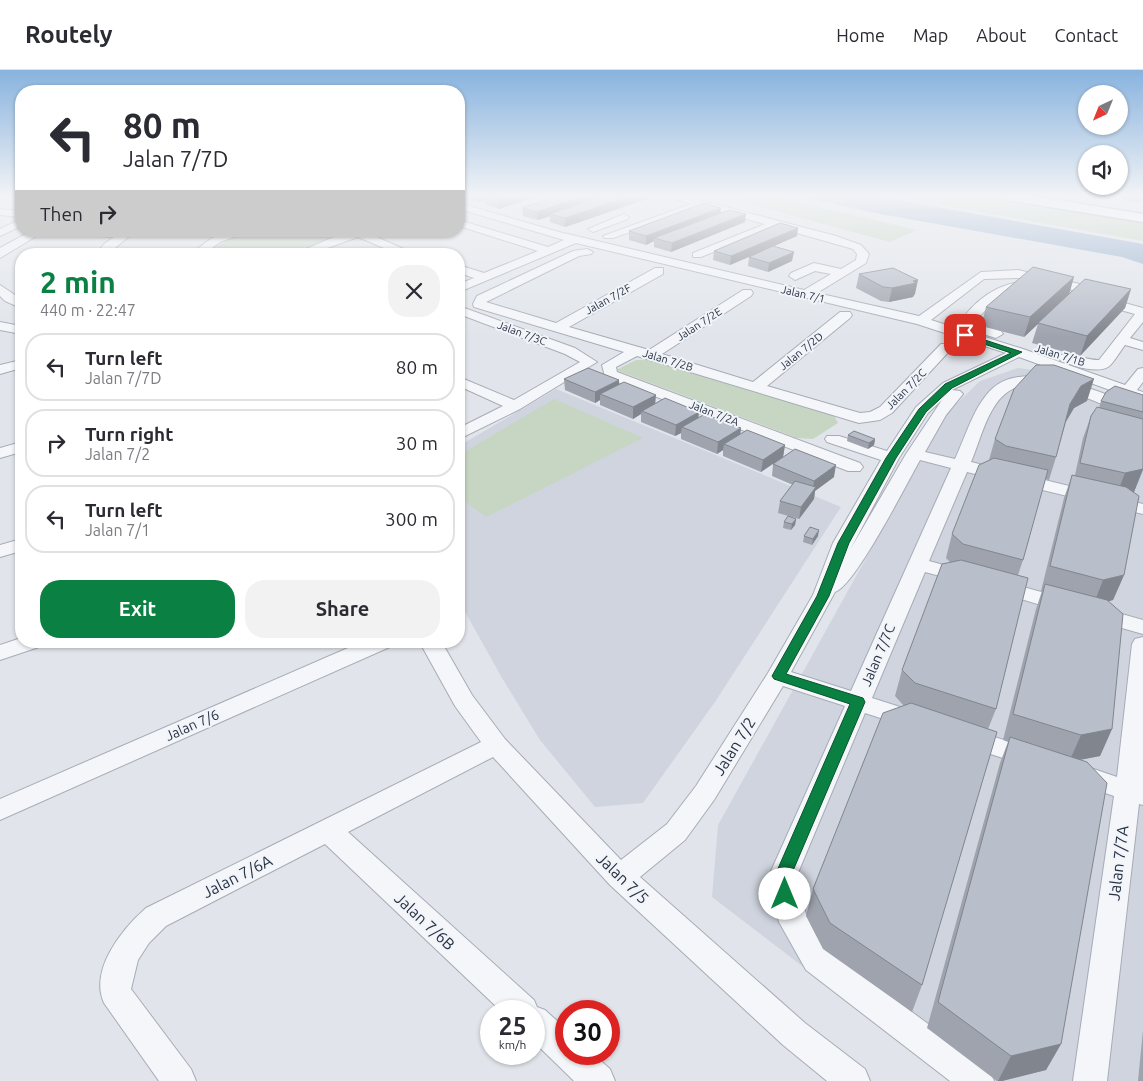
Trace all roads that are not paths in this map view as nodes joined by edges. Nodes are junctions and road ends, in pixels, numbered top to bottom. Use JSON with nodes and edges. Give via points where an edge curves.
{"nodes":[{"id":1,"x":17,"y":243,"type":"edge"},
{"id":2,"x":327,"y":243,"type":"edge"},
{"id":3,"x":382,"y":243,"type":"edge"},
{"id":4,"x":524,"y":243,"type":"edge"},
{"id":5,"x":565,"y":243,"type":"edge"},
{"id":6,"x":588,"y":243,"type":"edge"},
{"id":7,"x":726,"y":243,"type":"edge"},
{"id":8,"x":845,"y":243,"type":"edge"},
{"id":9,"x":315,"y":248,"type":"edge"},
{"id":10,"x":394,"y":248,"type":"edge"},
{"id":11,"x":546,"y":250,"type":"junction"},
{"id":12,"x":587,"y":252,"type":"dead end"},
{"id":13,"x":0,"y":255,"type":"edge"},
{"id":14,"x":697,"y":255,"type":"dead end"},
{"id":15,"x":465,"y":271,"type":"edge"},
{"id":16,"x":659,"y":271,"type":"dead end"},
{"id":17,"x":844,"y":273,"type":"junction"},
{"id":18,"x":795,"y":276,"type":"dead end"},
{"id":19,"x":484,"y":277,"type":"junction"},
{"id":20,"x":465,"y":285,"type":"edge"},
{"id":21,"x":0,"y":289,"type":"edge"},
{"id":22,"x":747,"y":293,"type":"dead end"},
{"id":23,"x":805,"y":294,"type":"junction"},
{"id":24,"x":956,"y":295,"type":"junction"},
{"id":25,"x":15,"y":301,"type":"edge"},
{"id":26,"x":1143,"y":302,"type":"edge"},
{"id":27,"x":987,"y":303,"type":"junction"},
{"id":28,"x":465,"y":312,"type":"edge"},
{"id":29,"x":1143,"y":313,"type":"edge"},
{"id":30,"x":846,"y":316,"type":"dead end"},
{"id":31,"x":921,"y":321,"type":"junction"},
{"id":32,"x":0,"y":326,"type":"edge"},
{"id":33,"x":557,"y":328,"type":"junction"},
{"id":34,"x":15,"y":329,"type":"edge"},
{"id":35,"x":1121,"y":340,"type":"junction"},
{"id":36,"x":1143,"y":346,"type":"edge"},
{"id":37,"x":946,"y":347,"type":"dead end"},
{"id":38,"x":1018,"y":352,"type":"junction"},
{"id":39,"x":644,"y":353,"type":"junction"},
{"id":40,"x":1143,"y":372,"type":"edge"},
{"id":41,"x":465,"y":384,"type":"edge"},
{"id":42,"x":756,"y":387,"type":"junction"},
{"id":43,"x":1128,"y":392,"type":"junction"},
{"id":44,"x":1143,"y":397,"type":"edge"},
{"id":45,"x":515,"y":406,"type":"junction"},
{"id":46,"x":1143,"y":415,"type":"edge"},
{"id":47,"x":859,"y":418,"type":"junction"},
{"id":48,"x":465,"y":431,"type":"edge"},
{"id":49,"x":838,"y":435,"type":"junction"},
{"id":50,"x":15,"y":449,"type":"edge"},
{"id":51,"x":815,"y":452,"type":"junction"},
{"id":52,"x":0,"y":453,"type":"edge"},
{"id":53,"x":901,"y":453,"type":"junction"},
{"id":54,"x":961,"y":465,"type":"junction"},
{"id":55,"x":854,"y":467,"type":"dead end"},
{"id":56,"x":1143,"y":509,"type":"edge"},
{"id":57,"x":15,"y":547,"type":"edge"},
{"id":58,"x":0,"y":551,"type":"edge"},
{"id":59,"x":917,"y":564,"type":"junction"},
{"id":60,"x":1143,"y":627,"type":"edge"},
{"id":61,"x":1143,"y":644,"type":"edge"},
{"id":62,"x":15,"y":648,"type":"edge"},
{"id":63,"x":368,"y":648,"type":"edge"},
{"id":64,"x":434,"y":648,"type":"edge"},
{"id":65,"x":0,"y":653,"type":"edge"},
{"id":66,"x":778,"y":676,"type":"junction"},
{"id":67,"x":858,"y":702,"type":"junction"},
{"id":68,"x":496,"y":745,"type":"junction"},
{"id":69,"x":1135,"y":792,"type":"edge"},
{"id":70,"x":0,"y":810,"type":"edge"},
{"id":71,"x":327,"y":830,"type":"junction"},
{"id":72,"x":620,"y":877,"type":"junction"},
{"id":73,"x":511,"y":1000,"type":"edge"},
{"id":74,"x":545,"y":1031,"type":"edge"},
{"id":75,"x":555,"y":1041,"type":"edge"},
{"id":76,"x":581,"y":1065,"type":"edge"},
{"id":77,"x":179,"y":1081,"type":"edge"},
{"id":78,"x":598,"y":1081,"type":"edge"},
{"id":79,"x":852,"y":1081,"type":"edge"},
{"id":80,"x":978,"y":1081,"type":"edge"},
{"id":81,"x":1090,"y":1081,"type":"edge"}],
"edges":[{"from":1,"to":13,"type":"street"},
{"from":2,"to":9,"type":"street"},
{"from":3,"to":10,"type":"street"},
{"from":4,"to":11,"type":"street"},
{"from":5,"to":11,"type":"street"},
{"from":6,"to":23,"type":"street","name":"Jalan 7/1"},
{"from":7,"to":14,"type":"street"},
{"from":8,"to":17,"type":"street","via":[[863,254],[862,261]]},
{"from":11,"to":19,"type":"street"},
{"from":12,"to":33,"type":"street","name":"Jalan 7/2B","via":[[577,253],[478,302]]},
{"from":15,"to":19,"type":"street"},
{"from":16,"to":33,"type":"street","name":"Jalan 7/2F"},
{"from":17,"to":18,"type":"street","via":[[814,267]]},
{"from":17,"to":23,"type":"street"},
{"from":19,"to":20,"type":"street"},
{"from":21,"to":25,"type":"street"},
{"from":22,"to":39,"type":"street","name":"Jalan 7/2E"},
{"from":23,"to":31,"type":"street","name":"Jalan 7/1"},
{"from":24,"to":26,"type":"street","via":[[981,276],[1018,274]]},
{"from":24,"to":27,"type":"street"},
{"from":24,"to":31,"type":"street"},
{"from":27,"to":29,"type":"street","name":"Jalan 7/1B","via":[[1007,287],[1021,283]]},
{"from":27,"to":35,"type":"street","name":"Jalan 7/1B","via":[[970,318],[975,326],[1083,364],[1103,364]]},
{"from":28,"to":45,"type":"street","name":"Jalan 7/3C","via":[[590,362]]},
{"from":29,"to":35,"type":"street","name":"Jalan 7/1B"},
{"from":30,"to":42,"type":"street","name":"Jalan 7/2D"},
{"from":31,"to":38,"type":"street","name":"Jalan 7/1"},
{"from":32,"to":34,"type":"street"},
{"from":33,"to":39,"type":"street","name":"Jalan 7/2B"},
{"from":35,"to":36,"type":"street"},
{"from":37,"to":47,"type":"street","name":"Jalan 7/2C","via":[[886,410],[874,417]]},
{"from":38,"to":43,"type":"street","name":"Jalan 7/1"},
{"from":38,"to":53,"type":"street","name":"Jalan 7/2","via":[[967,378]]},
{"from":39,"to":42,"type":"street","name":"Jalan 7/2B"},
{"from":39,"to":51,"type":"street","name":"Jalan 7/2A","via":[[609,365],[610,374]]},
{"from":40,"to":43,"type":"street"},
{"from":41,"to":45,"type":"street"},
{"from":42,"to":47,"type":"street","name":"Jalan 7/2B"},
{"from":43,"to":44,"type":"street","name":"Jalan 7/1"},
{"from":45,"to":48,"type":"street"},
{"from":46,"to":54,"type":"street","name":"Jalan 7/7C","via":[[1050,382],[1014,382],[1000,391],[988,406]]},
{"from":47,"to":49,"type":"street"},
{"from":49,"to":51,"type":"street"},
{"from":49,"to":53,"type":"street"},
{"from":50,"to":52,"type":"street"},
{"from":51,"to":55,"type":"street","name":"Jalan 7/2A"},
{"from":53,"to":54,"type":"street"},
{"from":53,"to":66,"type":"street","name":"Jalan 7/2","via":[[850,564],[823,596]]},
{"from":54,"to":56,"type":"street"},
{"from":54,"to":59,"type":"street","name":"Jalan 7/7C"},
{"from":57,"to":58,"type":"street"},
{"from":59,"to":60,"type":"street"},
{"from":59,"to":67,"type":"street","name":"Jalan 7/7C"},
{"from":61,"to":69,"type":"street","name":"Jalan 7/7A"},
{"from":62,"to":65,"type":"street"},
{"from":63,"to":70,"type":"street","name":"Jalan 7/6"},
{"from":64,"to":68,"type":"street","name":"Jalan 7/5","via":[[463,700]]},
{"from":66,"to":67,"type":"street"},
{"from":66,"to":72,"type":"street","name":"Jalan 7/2","via":[[705,793],[676,832]]},
{"from":67,"to":69,"type":"street"},
{"from":67,"to":80,"type":"street","name":"Jalan 7/7C","via":[[781,880],[794,922],[817,960]]},
{"from":68,"to":71,"type":"street","name":"Jalan 7/6A"},
{"from":68,"to":72,"type":"street","name":"Jalan 7/5"},
{"from":69,"to":81,"type":"street","name":"Jalan 7/7A"},
{"from":71,"to":73,"type":"street","name":"Jalan 7/6B"},
{"from":71,"to":77,"type":"street","name":"Jalan 7/6A","via":[[156,917],[138,933],[125,952],[117,972],[115,993]]},
{"from":72,"to":79,"type":"street","name":"Jalan 7/5","via":[[794,1034]]},
{"from":74,"to":75,"type":"street"},
{"from":76,"to":78,"type":"street"}]}
